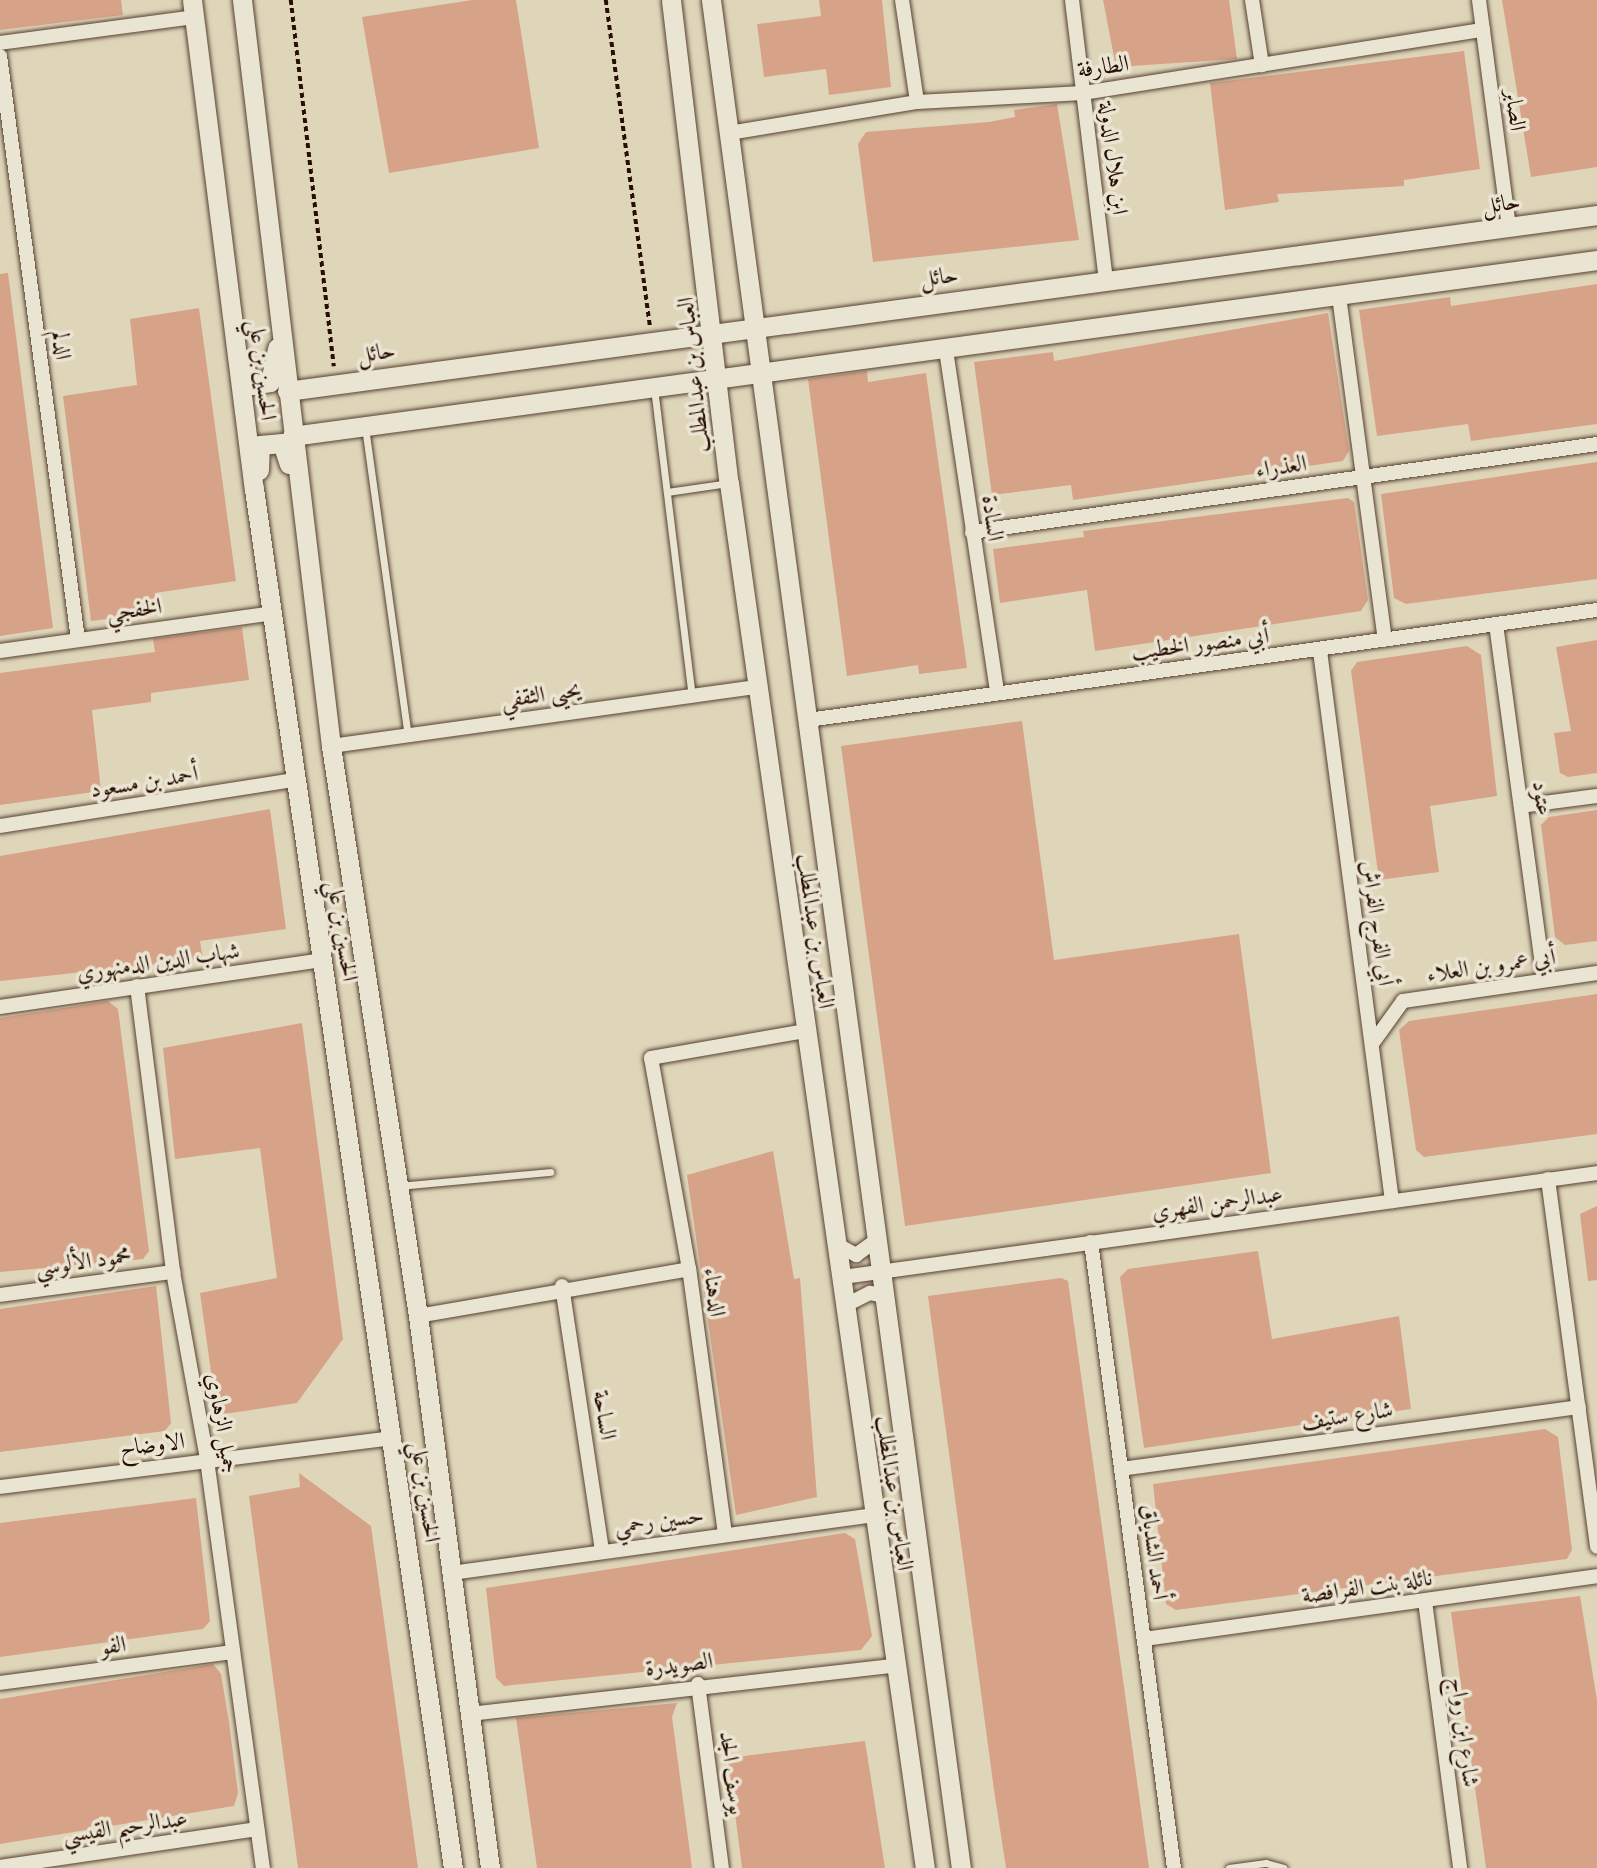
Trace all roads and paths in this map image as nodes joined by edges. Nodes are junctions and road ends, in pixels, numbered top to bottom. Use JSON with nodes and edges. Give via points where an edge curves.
{"nodes":[{"id":1,"x":242,"y":0,"type":"edge"},
{"id":2,"x":291,"y":0,"type":"edge"},
{"id":3,"x":606,"y":0,"type":"edge"},
{"id":4,"x":671,"y":0,"type":"edge"},
{"id":5,"x":711,"y":0,"type":"edge"},
{"id":6,"x":902,"y":0,"type":"edge"},
{"id":7,"x":1072,"y":0,"type":"edge"},
{"id":8,"x":1252,"y":0,"type":"edge"},
{"id":9,"x":1479,"y":0,"type":"edge"},
{"id":10,"x":193,"y":9,"type":"edge"},
{"id":11,"x":1483,"y":30,"type":"junction"},
{"id":12,"x":0,"y":43,"type":"edge"},
{"id":13,"x":0,"y":56,"type":"edge"},
{"id":14,"x":1262,"y":65,"type":"junction"},
{"id":15,"x":1083,"y":93,"type":"junction"},
{"id":16,"x":917,"y":102,"type":"junction"},
{"id":17,"x":729,"y":133,"type":"junction"},
{"id":18,"x":1597,"y":215,"type":"edge"},
{"id":19,"x":1509,"y":226,"type":"junction"},
{"id":20,"x":1597,"y":260,"type":"edge"},
{"id":21,"x":1106,"y":279,"type":"junction"},
{"id":22,"x":1339,"y":296,"type":"junction"},
{"id":23,"x":755,"y":323,"type":"junction"},
{"id":24,"x":281,"y":327,"type":"junction"},
{"id":25,"x":713,"y":329,"type":"junction"},
{"id":26,"x":637,"y":330,"type":"dead end"},
{"id":27,"x":234,"y":339,"type":"junction"},
{"id":28,"x":946,"y":350,"type":"junction"},
{"id":29,"x":348,"y":367,"type":"dead end"},
{"id":30,"x":762,"y":371,"type":"junction"},
{"id":31,"x":718,"y":377,"type":"junction"},
{"id":32,"x":654,"y":385,"type":"junction"},
{"id":33,"x":287,"y":391,"type":"junction"},
{"id":34,"x":365,"y":426,"type":"junction"},
{"id":35,"x":292,"y":436,"type":"junction"},
{"id":36,"x":1597,"y":444,"type":"edge"},
{"id":37,"x":1361,"y":477,"type":"junction"},
{"id":38,"x":729,"y":483,"type":"junction"},
{"id":39,"x":667,"y":492,"type":"junction"},
{"id":40,"x":300,"y":501,"type":"junction"},
{"id":41,"x":257,"y":506,"type":"junction"},
{"id":42,"x":972,"y":532,"type":"junction"},
{"id":43,"x":1597,"y":610,"type":"edge"},
{"id":44,"x":274,"y":613,"type":"junction"},
{"id":45,"x":1496,"y":624,"type":"junction"},
{"id":46,"x":78,"y":639,"type":"junction"},
{"id":47,"x":1385,"y":639,"type":"junction"},
{"id":48,"x":0,"y":651,"type":"edge"},
{"id":49,"x":1320,"y":651,"type":"junction"},
{"id":50,"x":757,"y":687,"type":"junction"},
{"id":51,"x":997,"y":692,"type":"junction"},
{"id":52,"x":692,"y":696,"type":"junction"},
{"id":53,"x":808,"y":720,"type":"junction"},
{"id":54,"x":408,"y":735,"type":"junction"},
{"id":55,"x":331,"y":746,"type":"junction"},
{"id":56,"x":295,"y":780,"type":"junction"},
{"id":57,"x":1597,"y":796,"type":"edge"},
{"id":58,"x":1521,"y":806,"type":"junction"},
{"id":59,"x":0,"y":826,"type":"edge"},
{"id":60,"x":322,"y":960,"type":"junction"},
{"id":61,"x":1597,"y":973,"type":"edge"},
{"id":62,"x":1544,"y":979,"type":"junction"},
{"id":63,"x":137,"y":986,"type":"junction"},
{"id":64,"x":0,"y":1007,"type":"edge"},
{"id":65,"x":805,"y":1031,"type":"junction"},
{"id":66,"x":1371,"y":1044,"type":"junction"},
{"id":67,"x":550,"y":1172,"type":"dead end"},
{"id":68,"x":1597,"y":1173,"type":"edge"},
{"id":69,"x":1548,"y":1179,"type":"junction"},
{"id":70,"x":398,"y":1186,"type":"junction"},
{"id":71,"x":1392,"y":1201,"type":"junction"},
{"id":72,"x":875,"y":1241,"type":"junction"},
{"id":73,"x":1091,"y":1242,"type":"junction"},
{"id":74,"x":838,"y":1245,"type":"junction"},
{"id":75,"x":689,"y":1269,"type":"junction"},
{"id":76,"x":879,"y":1271,"type":"junction"},
{"id":77,"x":173,"y":1272,"type":"junction"},
{"id":78,"x":843,"y":1277,"type":"junction"},
{"id":79,"x":562,"y":1286,"type":"junction"},
{"id":80,"x":0,"y":1295,"type":"edge"},
{"id":81,"x":883,"y":1296,"type":"junction"},
{"id":82,"x":846,"y":1305,"type":"junction"},
{"id":83,"x":418,"y":1316,"type":"junction"},
{"id":84,"x":1579,"y":1407,"type":"junction"},
{"id":85,"x":394,"y":1438,"type":"junction"},
{"id":86,"x":207,"y":1460,"type":"junction"},
{"id":87,"x":1121,"y":1469,"type":"junction"},
{"id":88,"x":0,"y":1487,"type":"edge"},
{"id":89,"x":873,"y":1515,"type":"junction"},
{"id":90,"x":725,"y":1534,"type":"junction"},
{"id":91,"x":1597,"y":1547,"type":"edge"},
{"id":92,"x":602,"y":1550,"type":"junction"},
{"id":93,"x":451,"y":1573,"type":"junction"},
{"id":94,"x":1597,"y":1576,"type":"edge"},
{"id":95,"x":1425,"y":1601,"type":"junction"},
{"id":96,"x":1144,"y":1639,"type":"junction"},
{"id":97,"x":233,"y":1652,"type":"junction"},
{"id":98,"x":894,"y":1666,"type":"junction"},
{"id":99,"x":0,"y":1684,"type":"edge"},
{"id":100,"x":698,"y":1685,"type":"junction"},
{"id":101,"x":470,"y":1714,"type":"junction"},
{"id":102,"x":257,"y":1829,"type":"junction"},
{"id":103,"x":0,"y":1867,"type":"edge"},
{"id":104,"x":263,"y":1868,"type":"edge"},
{"id":105,"x":453,"y":1868,"type":"edge"},
{"id":106,"x":490,"y":1868,"type":"edge"},
{"id":107,"x":722,"y":1868,"type":"edge"},
{"id":108,"x":925,"y":1868,"type":"edge"},
{"id":109,"x":961,"y":1868,"type":"edge"},
{"id":110,"x":1174,"y":1868,"type":"edge"},
{"id":111,"x":1229,"y":1868,"type":"edge"},
{"id":112,"x":1283,"y":1868,"type":"edge"},
{"id":113,"x":1460,"y":1868,"type":"edge"}],
"edges":[{"from":1,"to":24,"type":"street","name":"الحسين بن علي"},
{"from":2,"to":29,"type":"path","via":[[334,369]]},
{"from":3,"to":26,"type":"path","via":[[650,328]]},
{"from":4,"to":25,"type":"street","name":"العباس بن عبدالمطلب"},
{"from":5,"to":17,"type":"street","name":"العباس بن عبدالمطلب"},
{"from":6,"to":16,"type":"street"},
{"from":7,"to":15,"type":"street","name":"ابن هلال الدولة"},
{"from":8,"to":14,"type":"street"},
{"from":9,"to":11,"type":"street","name":"الصابر"},
{"from":10,"to":12,"type":"street"},
{"from":10,"to":27,"type":"street","name":"الحسين بن علي"},
{"from":11,"to":14,"type":"street","name":"الطارفة"},
{"from":11,"to":19,"type":"street","name":"الصابر"},
{"from":13,"to":46,"type":"street","name":"الدلم"},
{"from":14,"to":15,"type":"street","name":"الطارفة"},
{"from":15,"to":16,"type":"street","name":"الطارفة"},
{"from":15,"to":21,"type":"street","name":"ابن هلال الدولة"},
{"from":16,"to":17,"type":"street","name":"الطارفة"},
{"from":17,"to":23,"type":"street","name":"العباس بن عبدالمطلب"},
{"from":18,"to":19,"type":"street","name":"حائل"},
{"from":19,"to":21,"type":"street","name":"حائل"},
{"from":20,"to":22,"type":"street"},
{"from":21,"to":23,"type":"street","name":"حائل"},
{"from":22,"to":28,"type":"street"},
{"from":22,"to":37,"type":"street"},
{"from":23,"to":25,"type":"street","name":"حائل"},
{"from":23,"to":30,"type":"street","name":"العباس بن عبدالمطلب"},
{"from":24,"to":27,"type":"street","via":[[270,382],[251,385]]},
{"from":24,"to":33,"type":"street","name":"الحسين بن علي"},
{"from":25,"to":31,"type":"street","name":"العباس بن عبدالمطلب"},
{"from":25,"to":33,"type":"street","name":"حائل"},
{"from":27,"to":41,"type":"street","name":"الحسين بن علي"},
{"from":28,"to":30,"type":"street"},
{"from":28,"to":42,"type":"street","name":"السادة"},
{"from":30,"to":31,"type":"street"},
{"from":30,"to":53,"type":"street","name":"العباس بن عبدالمطلب"},
{"from":31,"to":32,"type":"street"},
{"from":31,"to":38,"type":"street","name":"العباس بن عبدالمطلب"},
{"from":32,"to":34,"type":"street"},
{"from":32,"to":39,"type":"lane"},
{"from":33,"to":35,"type":"street","name":"الحسين بن علي"},
{"from":34,"to":35,"type":"street"},
{"from":34,"to":54,"type":"lane"},
{"from":35,"to":40,"type":"street","name":"الحسين بن علي"},
{"from":36,"to":37,"type":"street","name":"العذراء"},
{"from":37,"to":42,"type":"street","name":"العذراء"},
{"from":37,"to":47,"type":"street"},
{"from":38,"to":39,"type":"lane"},
{"from":38,"to":50,"type":"street","name":"العباس بن عبدالمطلب"},
{"from":39,"to":52,"type":"lane"},
{"from":40,"to":41,"type":"street","via":[[282,443],[260,445]]},
{"from":40,"to":55,"type":"street","name":"الحسين بن علي"},
{"from":41,"to":44,"type":"street","name":"الحسين بن علي"},
{"from":42,"to":51,"type":"street","name":"السادة"},
{"from":43,"to":45,"type":"street","name":"أبي منصور الخطيب"},
{"from":44,"to":46,"type":"street","name":"الخفجي"},
{"from":44,"to":56,"type":"street","name":"الحسين بن علي"},
{"from":45,"to":47,"type":"street","name":"أبي منصور الخطيب"},
{"from":45,"to":58,"type":"street","name":"عتود"},
{"from":46,"to":48,"type":"street","name":"الخفجي"},
{"from":47,"to":49,"type":"street","name":"أبي منصور الخطيب"},
{"from":49,"to":51,"type":"street","name":"أبي منصور الخطيب"},
{"from":49,"to":66,"type":"street","name":"أبي الفرج الفراش"},
{"from":50,"to":52,"type":"street","name":"يحيى الثقفي"},
{"from":50,"to":65,"type":"street","name":"العباس بن عبدالمطلب"},
{"from":51,"to":53,"type":"street","name":"أبي منصور الخطيب"},
{"from":52,"to":54,"type":"street","name":"يحيى الثقفي"},
{"from":53,"to":72,"type":"street","name":"العباس بن عبدالمطلب"},
{"from":54,"to":55,"type":"street","name":"يحيى الثقفي"},
{"from":55,"to":70,"type":"street","name":"الحسين بن علي"},
{"from":56,"to":59,"type":"street","name":"أحمد بن مسعود"},
{"from":56,"to":60,"type":"street","name":"الحسين بن علي"},
{"from":57,"to":58,"type":"street"},
{"from":58,"to":62,"type":"street","name":"عتود"},
{"from":60,"to":63,"type":"street","name":"شهاب الدين الدمنهوري"},
{"from":60,"to":85,"type":"street","name":"الحسين بن علي"},
{"from":61,"to":62,"type":"street","name":"أبي عمرو بن العلاء"},
{"from":62,"to":66,"type":"street","name":"أبي عمرو بن العلاء","via":[[1403,1001]]},
{"from":63,"to":64,"type":"street","name":"شهاب الدين الدمنهوري"},
{"from":63,"to":77,"type":"street","name":"جميل الزهاوي"},
{"from":65,"to":74,"type":"street","name":"العباس بن عبدالمطلب"},
{"from":65,"to":75,"type":"street","name":"الدهناء","via":[[651,1058]]},
{"from":66,"to":71,"type":"street","name":"أبي الفرج الفراش"},
{"from":67,"to":70,"type":"lane"},
{"from":68,"to":69,"type":"street","name":"عبدالرحمن الفهري"},
{"from":69,"to":71,"type":"street","name":"عبدالرحمن الفهري"},
{"from":69,"to":84,"type":"street"},
{"from":70,"to":83,"type":"street","name":"الحسين بن علي"},
{"from":71,"to":73,"type":"street","name":"عبدالرحمن الفهري"},
{"from":72,"to":74,"type":"street","via":[[856,1255]]},
{"from":72,"to":76,"type":"street","name":"العباس بن عبدالمطلب"},
{"from":73,"to":76,"type":"street","name":"عبدالرحمن الفهري"},
{"from":73,"to":87,"type":"street","name":"أحمد الشدياق"},
{"from":74,"to":78,"type":"street","name":"العباس بن عبدالمطلب"},
{"from":75,"to":79,"type":"street"},
{"from":75,"to":90,"type":"street","name":"الدهناء"},
{"from":76,"to":78,"type":"street","name":"عبدالرحمن الفهري"},
{"from":76,"to":81,"type":"street","name":"العباس بن عبدالمطلب"},
{"from":77,"to":80,"type":"street","name":"محمود الألوسي"},
{"from":77,"to":86,"type":"street","name":"جميل الزهاوي"},
{"from":78,"to":82,"type":"street","name":"العباس بن عبدالمطلب"},
{"from":79,"to":83,"type":"street"},
{"from":79,"to":92,"type":"street","name":"الساحة"},
{"from":81,"to":82,"type":"street","via":[[856,1296]]},
{"from":81,"to":109,"type":"street","name":"العباس بن عبدالمطلب"},
{"from":82,"to":89,"type":"street","name":"العباس بن عبدالمطلب"},
{"from":83,"to":93,"type":"street","name":"الحسين بن علي"},
{"from":84,"to":87,"type":"street","name":"شارع ستيف"},
{"from":84,"to":91,"type":"street"},
{"from":85,"to":86,"type":"street","name":"الاوضاح"},
{"from":85,"to":105,"type":"street","name":"الحسين بن علي"},
{"from":86,"to":88,"type":"street","name":"الاوضاح"},
{"from":86,"to":97,"type":"street","name":"جميل الزهاوي"},
{"from":87,"to":96,"type":"street","name":"أحمد الشدياق"},
{"from":89,"to":90,"type":"street","name":"حسين رحمي"},
{"from":89,"to":98,"type":"street","name":"العباس بن عبدالمطلب"},
{"from":90,"to":92,"type":"street","name":"حسين رحمي"},
{"from":92,"to":93,"type":"street","name":"حسين رحمي"},
{"from":93,"to":101,"type":"street","name":"الحسين بن علي"},
{"from":94,"to":95,"type":"street","name":"نائلة بنت الفرافصة"},
{"from":95,"to":96,"type":"street","name":"نائلة بنت الفرافصة"},
{"from":95,"to":113,"type":"street","name":"شارع ابن رواج"},
{"from":96,"to":110,"type":"street","name":"أحمد الشدياق"},
{"from":97,"to":99,"type":"street","name":"الفو"},
{"from":97,"to":102,"type":"street","name":"جميل الزهاوي"},
{"from":98,"to":100,"type":"street","name":"الصويدرة"},
{"from":98,"to":108,"type":"street","name":"العباس بن عبدالمطلب"},
{"from":100,"to":101,"type":"street","name":"الصويدرة"},
{"from":100,"to":107,"type":"street","name":"يوسف الجد"},
{"from":101,"to":106,"type":"street","name":"الحسين بن علي"},
{"from":102,"to":103,"type":"street","name":"عبدالرحيم القيسي"},
{"from":102,"to":104,"type":"street","name":"جميل الزهاوي"},
{"from":111,"to":112,"type":"lane","via":[[1266,1863]]}]}
